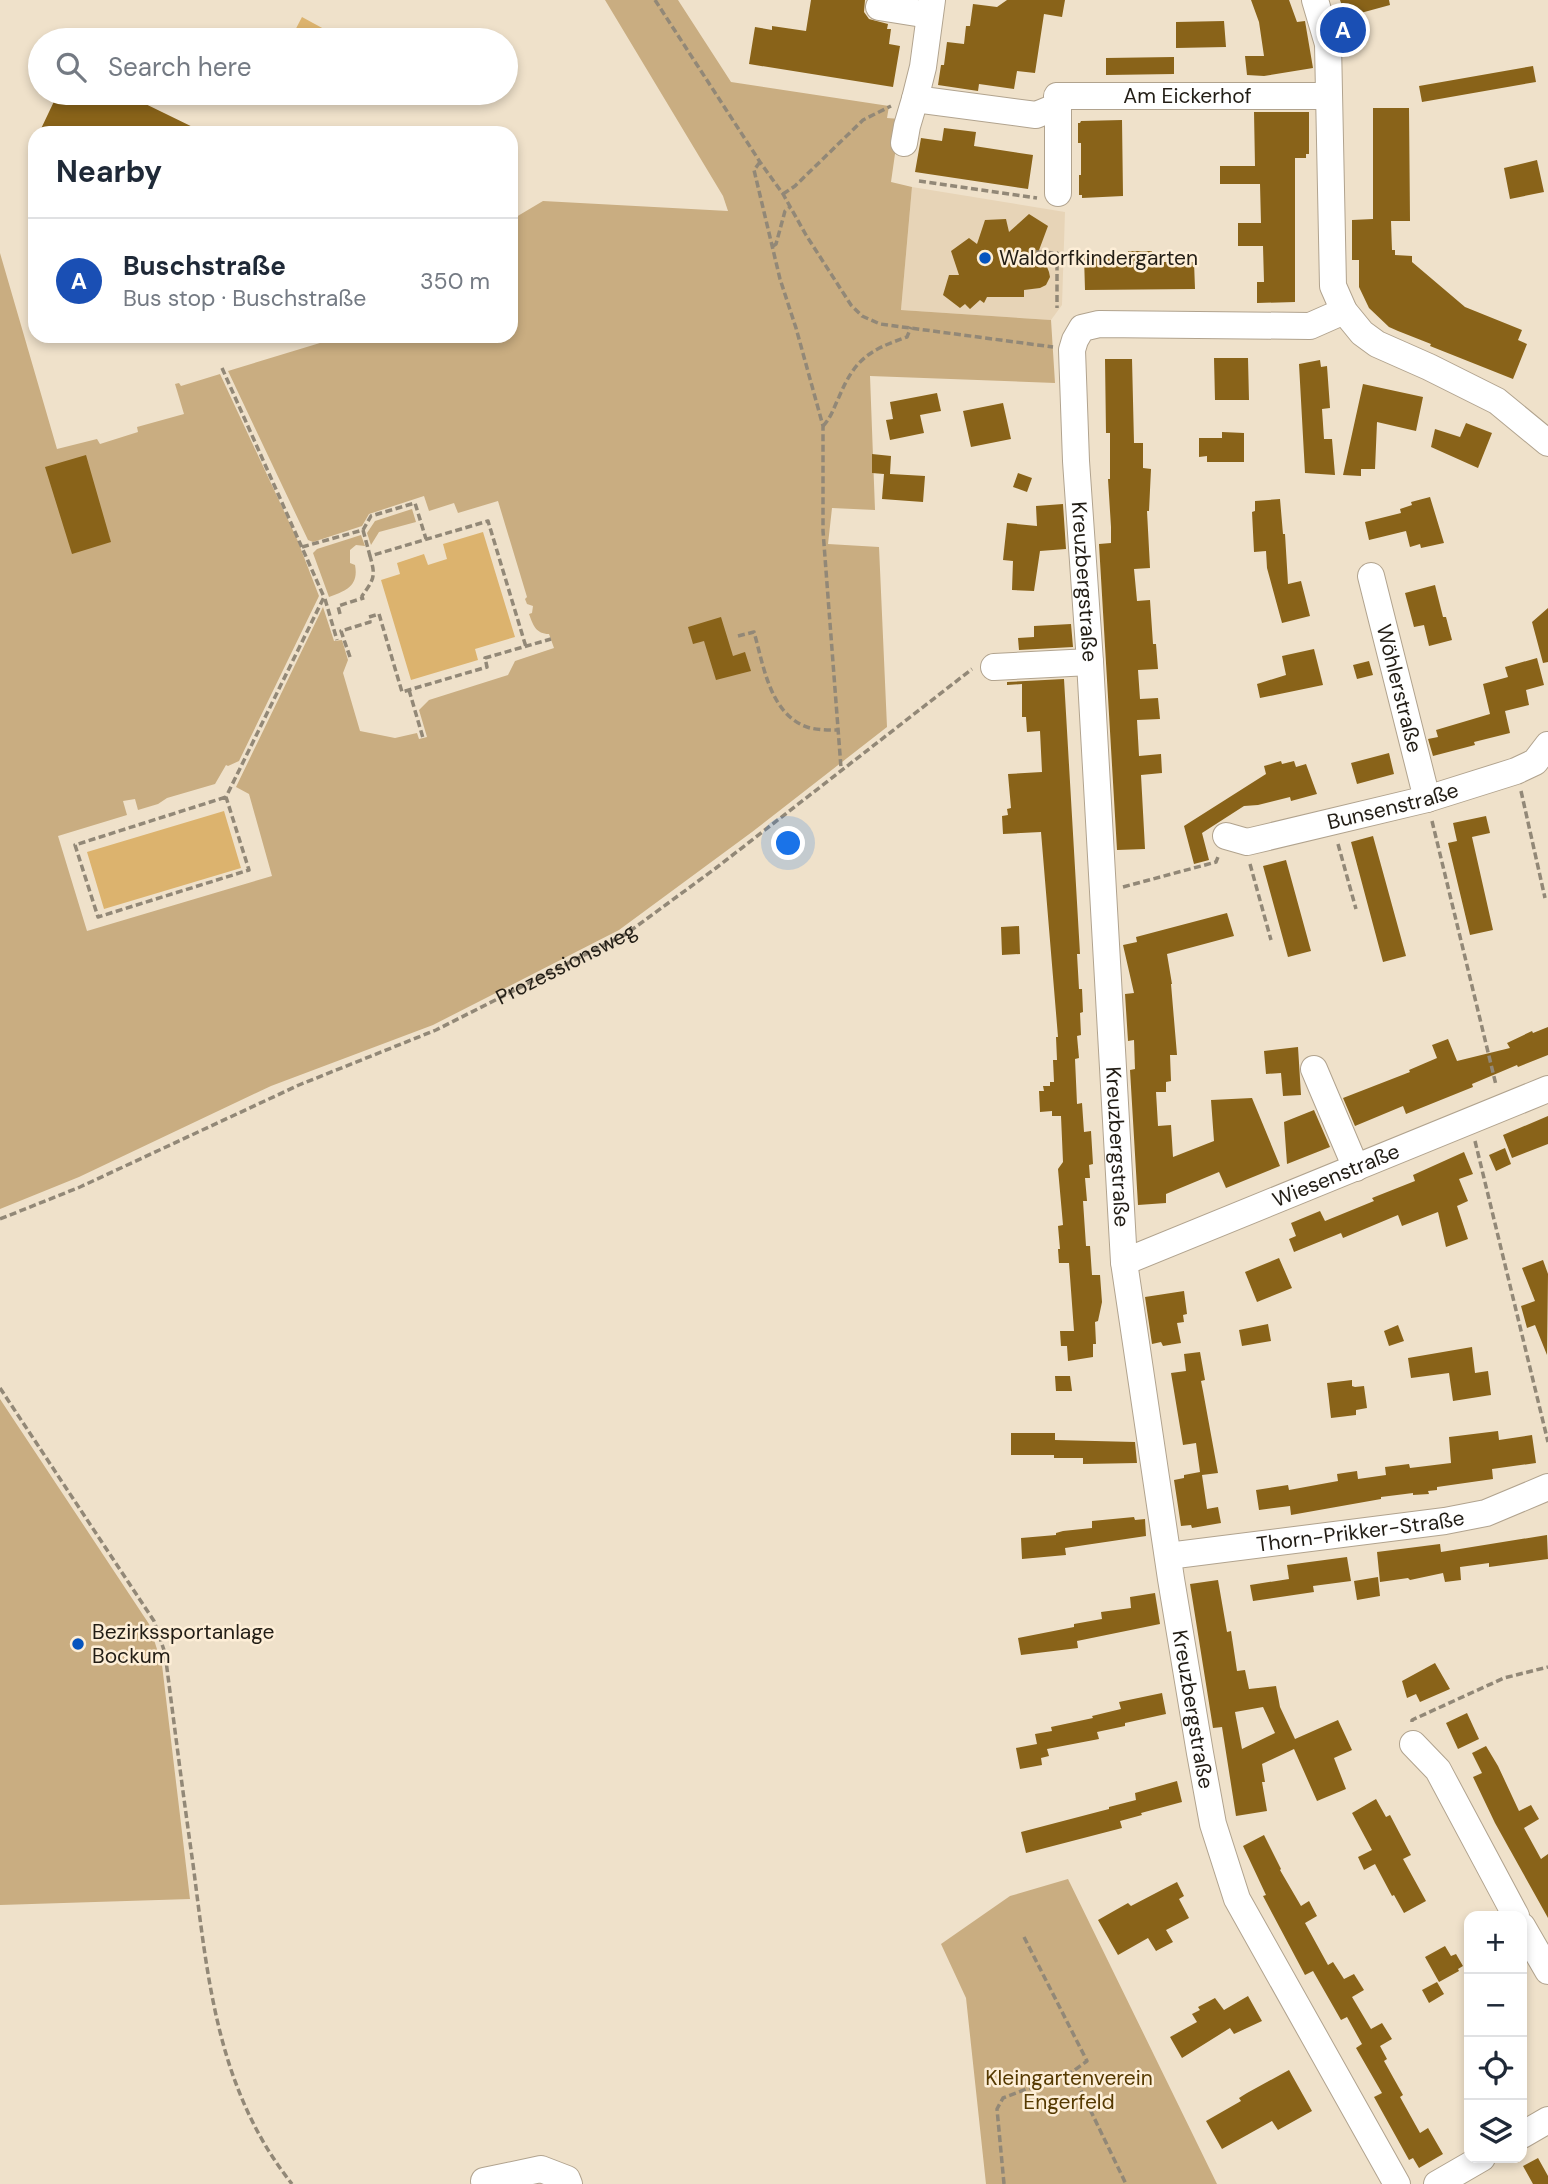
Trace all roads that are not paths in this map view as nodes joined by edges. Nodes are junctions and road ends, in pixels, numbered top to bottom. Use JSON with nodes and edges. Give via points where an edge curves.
{"nodes":[{"id":1,"x":1315,"y":0,"type":"edge"},
{"id":2,"x":879,"y":7,"type":"dead end"},
{"id":3,"x":930,"y":7,"type":"edge"},
{"id":4,"x":1329,"y":96,"type":"junction"},
{"id":5,"x":905,"y":100,"type":"junction"},
{"id":6,"x":1058,"y":106,"type":"junction"},
{"id":7,"x":904,"y":143,"type":"dead end"},
{"id":8,"x":1058,"y":192,"type":"road end"},
{"id":9,"x":1344,"y":311,"type":"junction"},
{"id":10,"x":1548,"y":443,"type":"edge"},
{"id":11,"x":1371,"y":576,"type":"dead end"},
{"id":12,"x":1090,"y":662,"type":"junction"},
{"id":13,"x":994,"y":667,"type":"road end"},
{"id":14,"x":1548,"y":745,"type":"edge"},
{"id":15,"x":1427,"y":799,"type":"junction"},
{"id":16,"x":1236,"y":839,"type":"road end"},
{"id":17,"x":1314,"y":1069,"type":"dead end"},
{"id":18,"x":1548,"y":1089,"type":"edge"},
{"id":19,"x":1356,"y":1168,"type":"junction"},
{"id":20,"x":1124,"y":1262,"type":"junction"},
{"id":21,"x":1548,"y":1487,"type":"edge"},
{"id":22,"x":1168,"y":1556,"type":"junction"},
{"id":23,"x":1413,"y":1744,"type":"road end"},
{"id":24,"x":1513,"y":1911,"type":"edge"},
{"id":25,"x":1527,"y":1935,"type":"edge"},
{"id":26,"x":1548,"y":1971,"type":"edge"},
{"id":27,"x":1548,"y":2120,"type":"edge"},
{"id":28,"x":1527,"y":2132,"type":"edge"},
{"id":29,"x":1473,"y":2163,"type":"edge"},
{"id":30,"x":484,"y":2181,"type":"dead end"},
{"id":31,"x":569,"y":2184,"type":"edge"},
{"id":32,"x":1397,"y":2184,"type":"edge"},
{"id":33,"x":1437,"y":2184,"type":"edge"}],
"edges":[{"from":1,"to":4,"type":"street","via":[[1328,44]]},
{"from":2,"to":3,"type":"street"},
{"from":3,"to":5,"type":"street","via":[[923,67]]},
{"from":4,"to":6,"type":"street","name":"Am Eickerhof","via":[[1057,96]]},
{"from":4,"to":9,"type":"street","via":[[1333,286]]},
{"from":5,"to":6,"type":"street","name":"Am Eickerhof","via":[[1035,115]]},
{"from":5,"to":7,"type":"street"},
{"from":6,"to":8,"type":"street"},
{"from":9,"to":10,"type":"street","via":[[1377,344],[1497,401]]},
{"from":9,"to":12,"type":"street","name":"Kreuzbergstraße","via":[[1310,326],[1099,324],[1082,328],[1072,350]]},
{"from":11,"to":15,"type":"street","name":"Wöhlerstraße"},
{"from":12,"to":13,"type":"street"},
{"from":12,"to":20,"type":"street","name":"Kreuzbergstraße"},
{"from":14,"to":15,"type":"street","name":"Bunsenstraße","via":[[1535,762],[1516,771]]},
{"from":15,"to":16,"type":"street","name":"Bunsenstraße"},
{"from":17,"to":19,"type":"street"},
{"from":18,"to":19,"type":"street","name":"Wiesenstraße"},
{"from":19,"to":20,"type":"street","name":"Wiesenstraße"},
{"from":20,"to":22,"type":"street","name":"Kreuzbergstraße"},
{"from":21,"to":22,"type":"street","name":"Thorn-Prikker-Straße","via":[[1476,1515]]},
{"from":22,"to":32,"type":"street","name":"Kreuzbergstraße","via":[[1213,1824],[1237,1899]]},
{"from":23,"to":24,"type":"street","via":[[1438,1770]]},
{"from":25,"to":26,"type":"street"},
{"from":27,"to":28,"type":"street"},
{"from":29,"to":33,"type":"street"},
{"from":30,"to":31,"type":"street","via":[[541,2169]]}]}
